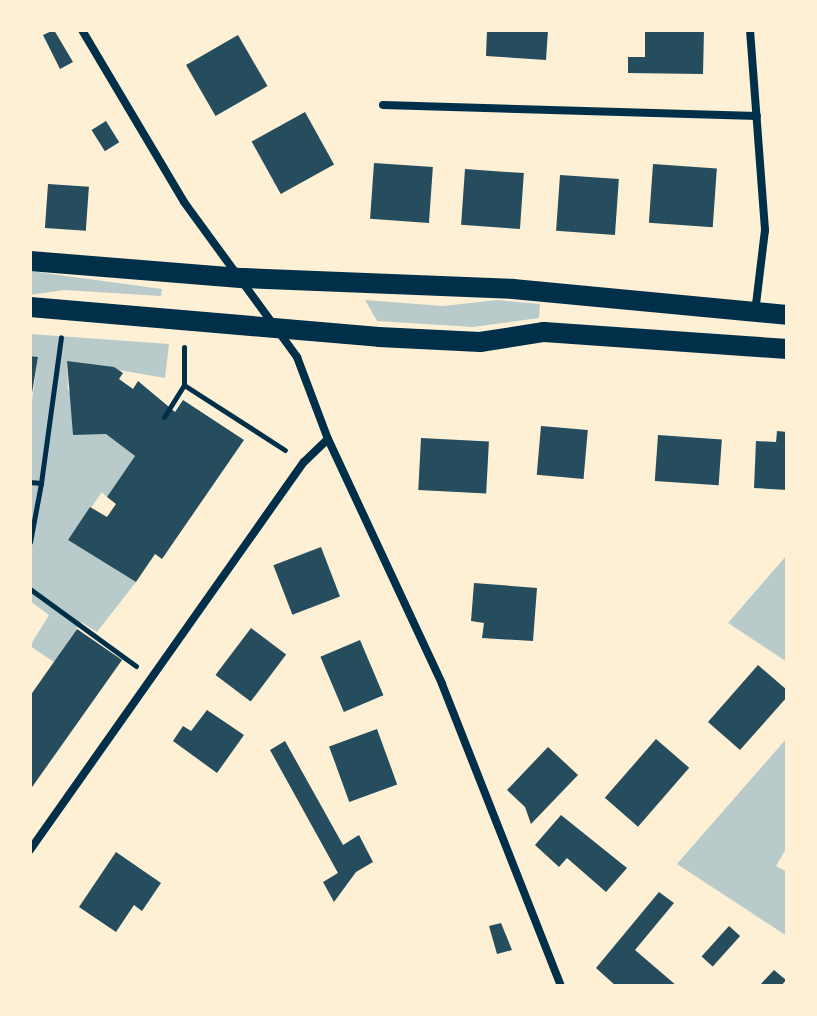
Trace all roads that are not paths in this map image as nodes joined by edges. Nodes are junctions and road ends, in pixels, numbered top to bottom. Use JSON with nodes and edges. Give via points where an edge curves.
{"nodes":[{"id":1,"x":82,"y":30,"type":"edge"},
{"id":2,"x":750,"y":30,"type":"edge"},
{"id":3,"x":383,"y":105,"type":"dead end"},
{"id":4,"x":757,"y":116,"type":"junction"},
{"id":5,"x":30,"y":261,"type":"edge"},
{"id":6,"x":243,"y":278,"type":"junction"},
{"id":7,"x":30,"y":307,"type":"edge"},
{"id":8,"x":754,"y":313,"type":"junction"},
{"id":9,"x":787,"y":315,"type":"edge"},
{"id":10,"x":281,"y":329,"type":"junction"},
{"id":11,"x":787,"y":349,"type":"edge"},
{"id":12,"x":328,"y":439,"type":"junction"},
{"id":13,"x":30,"y":850,"type":"edge"},
{"id":14,"x":561,"y":986,"type":"edge"}],
"edges":[{"from":1,"to":6,"type":"street","via":[[184,202]]},
{"from":2,"to":4,"type":"street"},
{"from":3,"to":4,"type":"street"},
{"from":4,"to":8,"type":"street","via":[[765,230]]},
{"from":5,"to":6,"type":"main road"},
{"from":6,"to":8,"type":"main road","via":[[513,289]]},
{"from":6,"to":10,"type":"street"},
{"from":7,"to":10,"type":"main road"},
{"from":8,"to":9,"type":"main road"},
{"from":10,"to":11,"type":"main road","via":[[480,342],[544,332]]},
{"from":10,"to":12,"type":"street"},
{"from":12,"to":13,"type":"street","via":[[304,462]]},
{"from":12,"to":14,"type":"street","via":[[442,684]]}]}
